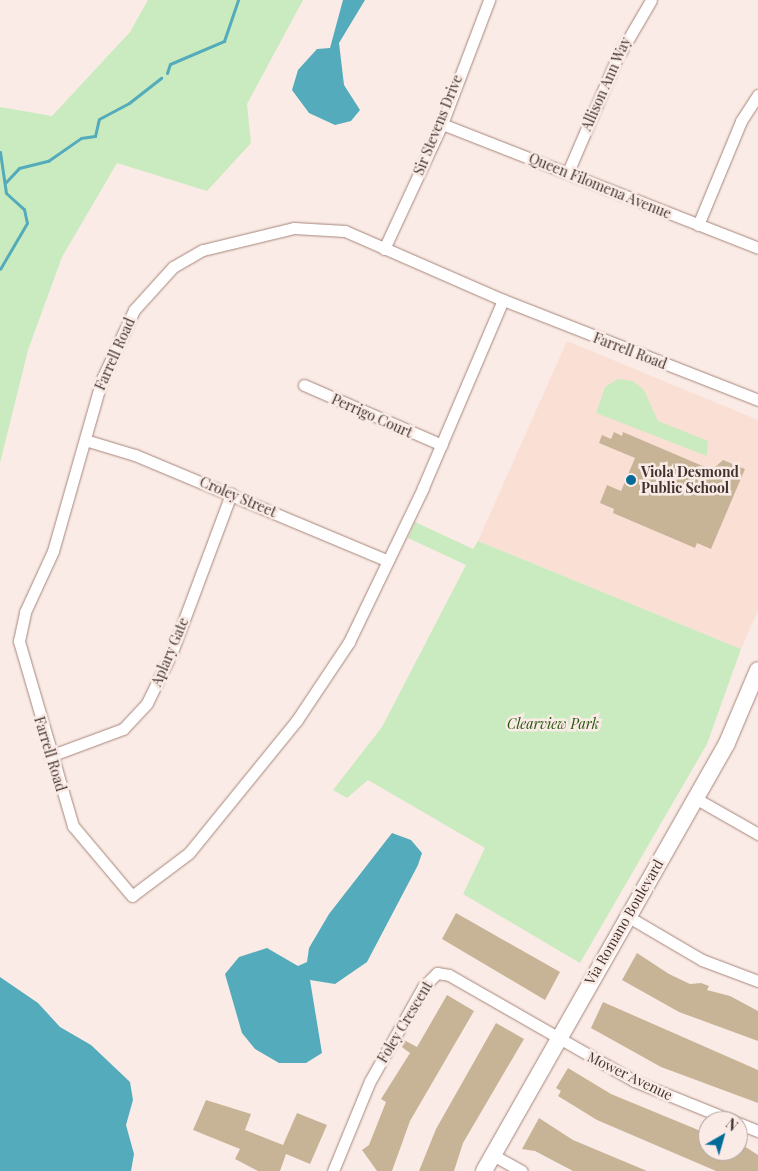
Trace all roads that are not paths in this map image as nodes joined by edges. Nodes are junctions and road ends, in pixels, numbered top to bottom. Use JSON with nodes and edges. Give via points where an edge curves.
{"nodes":[{"id":1,"x":489,"y":0,"type":"edge"},
{"id":2,"x":651,"y":0,"type":"edge"},
{"id":3,"x":758,"y":94,"type":"edge"},
{"id":4,"x":442,"y":124,"type":"junction"},
{"id":5,"x":568,"y":172,"type":"junction"},
{"id":6,"x":698,"y":225,"type":"junction"},
{"id":7,"x":384,"y":248,"type":"junction"},
{"id":8,"x":758,"y":248,"type":"edge"},
{"id":9,"x":503,"y":300,"type":"junction"},
{"id":10,"x":304,"y":385,"type":"dead end"},
{"id":11,"x":758,"y":400,"type":"edge"},
{"id":12,"x":86,"y":440,"type":"junction"},
{"id":13,"x":442,"y":445,"type":"junction"},
{"id":14,"x":231,"y":494,"type":"junction"},
{"id":15,"x":388,"y":561,"type":"junction"},
{"id":16,"x":758,"y":670,"type":"edge"},
{"id":17,"x":754,"y":689,"type":"edge"},
{"id":18,"x":50,"y":756,"type":"junction"},
{"id":19,"x":695,"y":798,"type":"junction"},
{"id":20,"x":758,"y":834,"type":"edge"},
{"id":21,"x":627,"y":916,"type":"junction"},
{"id":22,"x":758,"y":982,"type":"edge"},
{"id":23,"x":557,"y":1038,"type":"junction"},
{"id":24,"x":707,"y":1111,"type":"edge"},
{"id":25,"x":491,"y":1154,"type":"junction"},
{"id":26,"x":333,"y":1171,"type":"edge"},
{"id":27,"x":484,"y":1171,"type":"edge"},
{"id":28,"x":522,"y":1171,"type":"edge"}],
"edges":[{"from":1,"to":4,"type":"street","name":"Sir Stevens Drive"},
{"from":2,"to":5,"type":"street","name":"Allison Ann Way","via":[[616,60]]},
{"from":3,"to":6,"type":"street","via":[[741,121]]},
{"from":4,"to":5,"type":"street","name":"Queen Filomena Avenue"},
{"from":4,"to":7,"type":"street","name":"Sir Stevens Drive"},
{"from":5,"to":6,"type":"street","name":"Queen Filomena Avenue"},
{"from":6,"to":8,"type":"street","name":"Queen Filomena Avenue"},
{"from":7,"to":9,"type":"street","name":"Farrell Road"},
{"from":7,"to":12,"type":"street","name":"Farrell Road","via":[[345,231],[307,227],[209,248],[182,260],[155,282],[134,310],[102,379]]},
{"from":9,"to":11,"type":"street","name":"Farrell Road"},
{"from":9,"to":13,"type":"street","name":"Farrell Road"},
{"from":10,"to":13,"type":"street","name":"Perrigo Court"},
{"from":12,"to":14,"type":"street","name":"Croley Street"},
{"from":12,"to":18,"type":"street","name":"Farrell Road","via":[[53,550],[25,612],[19,641]]},
{"from":13,"to":15,"type":"street","name":"Farrell Road"},
{"from":14,"to":15,"type":"street","name":"Croley Street"},
{"from":14,"to":18,"type":"street","name":"Aplary Gate","via":[[172,652],[147,703],[123,729]]},
{"from":15,"to":18,"type":"street","name":"Farrell Road","via":[[349,642],[297,720],[189,853],[132,896],[73,826]]},
{"from":16,"to":17,"type":"street","name":"Via Romano Boulevard"},
{"from":17,"to":19,"type":"street","name":"Via Romano Boulevard"},
{"from":19,"to":20,"type":"street"},
{"from":19,"to":21,"type":"street","name":"Via Romano Boulevard"},
{"from":21,"to":22,"type":"street","via":[[702,960]]},
{"from":21,"to":23,"type":"street","name":"Via Romano Boulevard"},
{"from":23,"to":24,"type":"street","name":"Mower Avenue","via":[[654,1091]]},
{"from":23,"to":25,"type":"street","name":"Via Romano Boulevard"},
{"from":23,"to":26,"type":"street","name":"Foley Crescent","via":[[449,975],[437,974],[424,987],[370,1081]]},
{"from":25,"to":27,"type":"street","name":"Via Romano Boulevard"},
{"from":25,"to":28,"type":"street"}]}
